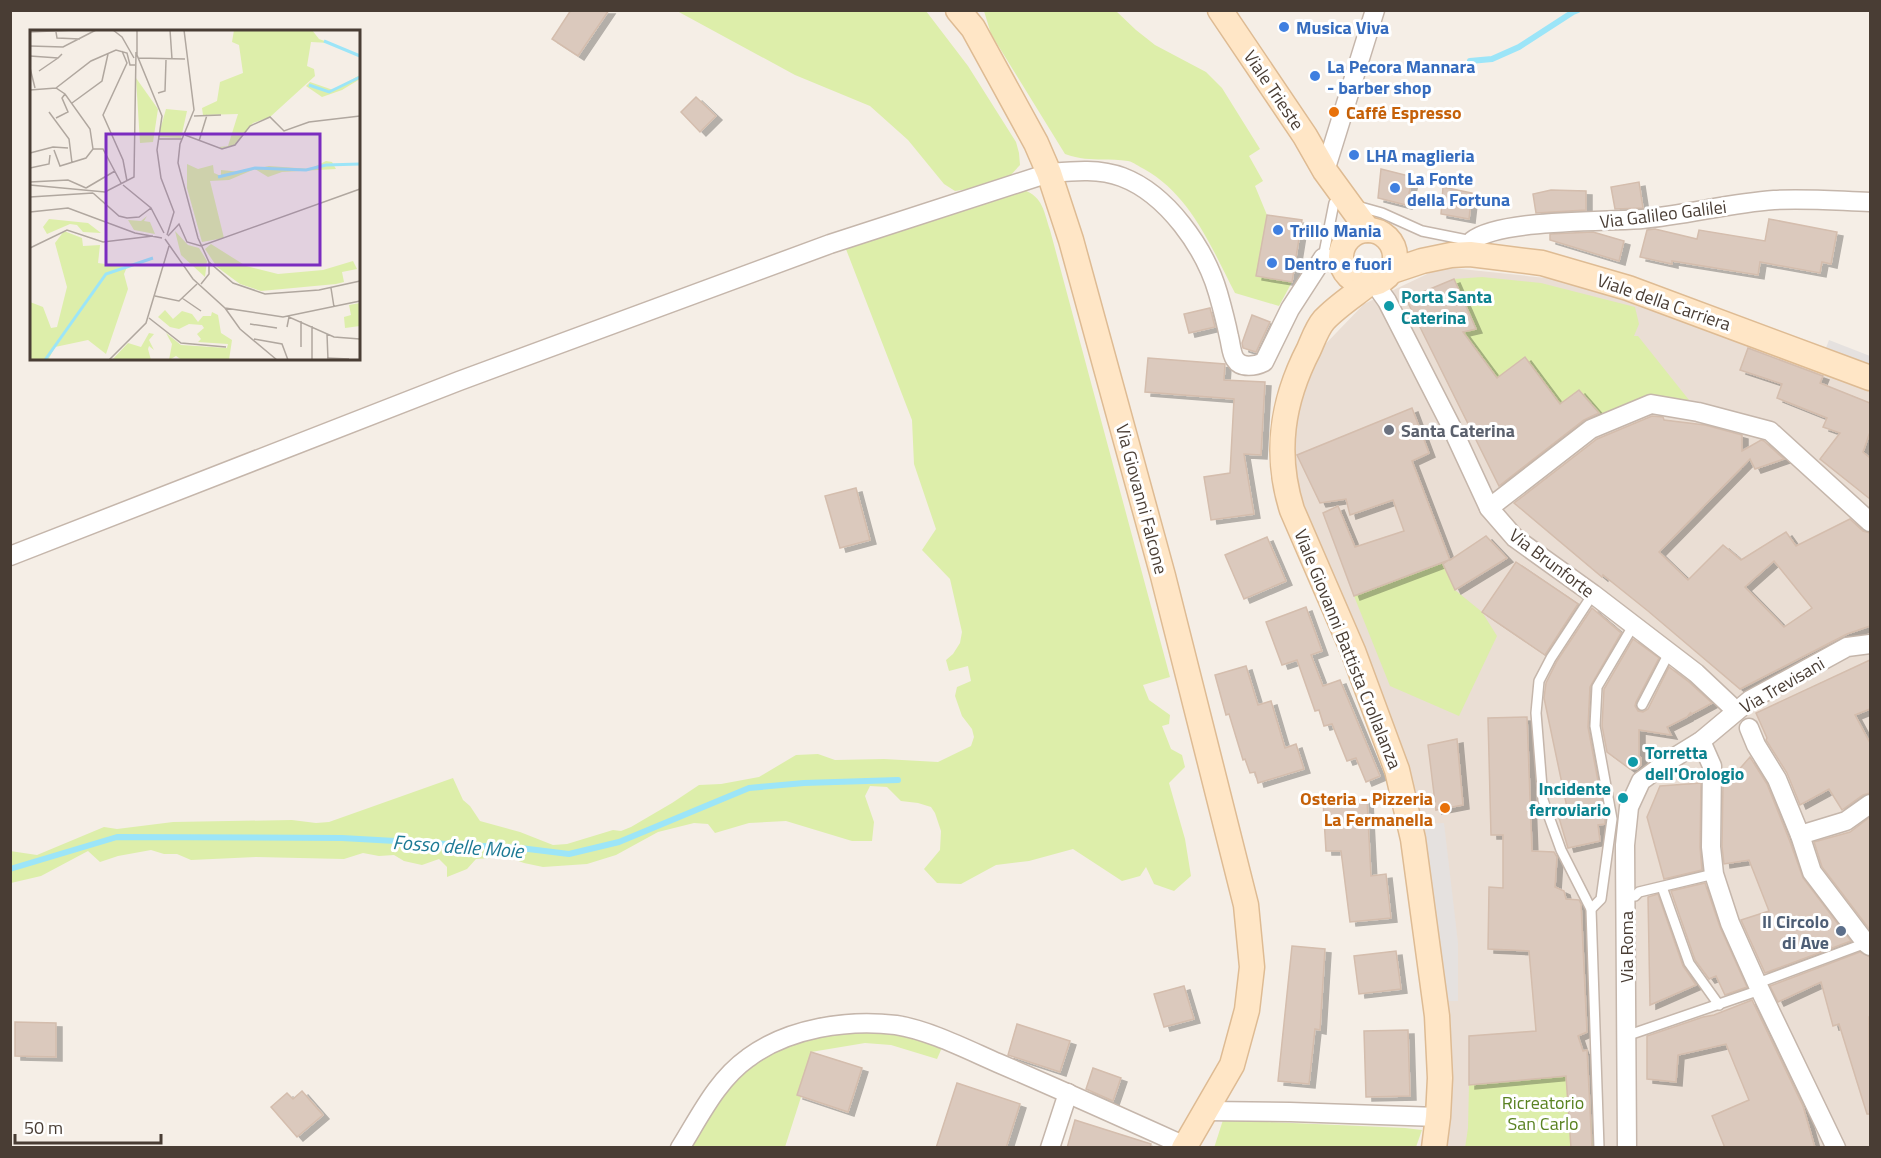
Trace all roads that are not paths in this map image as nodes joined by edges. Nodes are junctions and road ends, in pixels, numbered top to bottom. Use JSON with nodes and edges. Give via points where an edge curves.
{"nodes":[{"id":1,"x":958,"y":10,"type":"edge"},
{"id":2,"x":1220,"y":10,"type":"edge"},
{"id":3,"x":1375,"y":10,"type":"edge"},
{"id":4,"x":1325,"y":171,"type":"junction"},
{"id":5,"x":1049,"y":173,"type":"junction"},
{"id":6,"x":1870,"y":202,"type":"edge"},
{"id":7,"x":1341,"y":203,"type":"junction"},
{"id":8,"x":1368,"y":230,"type":"junction"},
{"id":9,"x":1391,"y":242,"type":"junction"},
{"id":10,"x":1464,"y":250,"type":"junction"},
{"id":11,"x":1338,"y":258,"type":"junction"},
{"id":12,"x":1378,"y":280,"type":"junction"},
{"id":13,"x":1323,"y":321,"type":"junction"},
{"id":14,"x":1870,"y":378,"type":"edge"},
{"id":15,"x":1489,"y":508,"type":"junction"},
{"id":16,"x":1870,"y":522,"type":"edge"},
{"id":17,"x":10,"y":556,"type":"edge"},
{"id":18,"x":1593,"y":594,"type":"junction"},
{"id":19,"x":1633,"y":626,"type":"junction"},
{"id":20,"x":1870,"y":644,"type":"edge"},
{"id":21,"x":1669,"y":653,"type":"junction"},
{"id":22,"x":1642,"y":705,"type":"dead end"},
{"id":23,"x":1730,"y":705,"type":"dead end"},
{"id":24,"x":1749,"y":728,"type":"dead end"},
{"id":25,"x":1701,"y":741,"type":"junction"},
{"id":26,"x":1667,"y":762,"type":"joint"},
{"id":27,"x":1870,"y":804,"type":"edge"},
{"id":28,"x":1800,"y":835,"type":"junction"},
{"id":29,"x":1714,"y":874,"type":"junction"},
{"id":30,"x":1662,"y":887,"type":"junction"},
{"id":31,"x":1625,"y":897,"type":"junction"},
{"id":32,"x":1591,"y":909,"type":"junction"},
{"id":33,"x":1868,"y":944,"type":"edge"},
{"id":34,"x":1759,"y":987,"type":"junction"},
{"id":35,"x":1719,"y":1005,"type":"junction"},
{"id":36,"x":1626,"y":1036,"type":"junction"},
{"id":37,"x":1068,"y":1093,"type":"junction"},
{"id":38,"x":1206,"y":1111,"type":"junction"},
{"id":39,"x":1438,"y":1118,"type":"junction"},
{"id":40,"x":1184,"y":1147,"type":"edge"},
{"id":41,"x":680,"y":1148,"type":"edge"},
{"id":42,"x":1050,"y":1148,"type":"edge"},
{"id":43,"x":1434,"y":1148,"type":"edge"},
{"id":44,"x":1599,"y":1148,"type":"edge"},
{"id":45,"x":1627,"y":1148,"type":"edge"},
{"id":46,"x":1836,"y":1148,"type":"edge"}],
"edges":[{"from":1,"to":5,"type":"main road","name":"Via Giovanni Falcone","via":[[973,28]]},
{"from":2,"to":4,"type":"main road","name":"Viale Trieste"},
{"from":3,"to":4,"type":"street"},
{"from":4,"to":7,"type":"main road","name":"Viale Trieste"},
{"from":5,"to":11,"type":"street","via":[[1096,172],[1121,177],[1166,206],[1207,264],[1234,358],[1244,365],[1264,362],[1290,309]]},
{"from":5,"to":17,"type":"street","via":[[830,244],[448,386]]},
{"from":5,"to":38,"type":"main road","name":"Via Giovanni Falcone","via":[[1123,426],[1246,905],[1252,967],[1247,1011],[1232,1065]]},
{"from":6,"to":10,"type":"street","name":"Via Galileo Galilei","via":[[1774,200],[1655,218],[1503,229],[1478,236]]},
{"from":7,"to":8,"type":"main road","name":"Viale Trieste"},
{"from":7,"to":10,"type":"lane","via":[[1382,213]]},
{"from":7,"to":11,"type":"main road","name":"Viale Trieste"},
{"from":8,"to":9,"type":"main road","via":[[1377,231]]},
{"from":8,"to":11,"type":"main road","via":[[1353,234]]},
{"from":9,"to":10,"type":"main road","name":"Viale della Carriera"},
{"from":9,"to":12,"type":"main road","via":[[1396,256]]},
{"from":10,"to":12,"type":"main road","name":"Viale della Carriera","via":[[1418,261]]},
{"from":10,"to":14,"type":"main road","name":"Viale della Carriera","via":[[1542,263],[1628,288]]},
{"from":11,"to":12,"type":"main road","via":[[1353,280]]},
{"from":11,"to":13,"type":"main road"},
{"from":12,"to":13,"type":"main road","name":"Viale Giovanni Battista Crollalanza"},
{"from":12,"to":15,"type":"street","name":"Via Brunforte"},
{"from":13,"to":39,"type":"main road","name":"Viale Giovanni Battista Crollalanza","via":[[1292,388],[1281,442],[1282,468],[1292,510],[1353,651],[1400,782],[1413,839],[1437,1016]]},
{"from":15,"to":16,"type":"street","via":[[1591,429],[1651,404],[1770,431]]},
{"from":15,"to":18,"type":"street","name":"Via Brunforte","via":[[1515,538]]},
{"from":18,"to":19,"type":"street","name":"Via Brunforte"},
{"from":18,"to":32,"type":"lane","via":[[1539,681],[1536,713],[1543,800],[1561,850]]},
{"from":19,"to":21,"type":"street","name":"Via Brunforte"},
{"from":19,"to":32,"type":"lane","via":[[1597,687],[1594,726],[1612,819],[1601,899]]},
{"from":20,"to":25,"type":"street","name":"Via Trevisani","via":[[1847,647],[1750,700]]},
{"from":21,"to":22,"type":"lane"},
{"from":21,"to":23,"type":"street","name":"Via Brunforte"},
{"from":24,"to":28,"type":"street","via":[[1777,779]]},
{"from":25,"to":26,"type":"street","name":"Via Trevisani"},
{"from":25,"to":29,"type":"street","via":[[1712,766]]},
{"from":26,"to":31,"type":"street","name":"Via Roma","via":[[1641,781],[1629,807]]},
{"from":27,"to":28,"type":"street","via":[[1846,821]]},
{"from":28,"to":33,"type":"street","via":[[1812,872]]},
{"from":29,"to":30,"type":"lane"},
{"from":29,"to":34,"type":"street","via":[[1730,923]]},
{"from":30,"to":31,"type":"lane"},
{"from":30,"to":35,"type":"lane","via":[[1689,963]]},
{"from":31,"to":36,"type":"street","name":"Via Roma"},
{"from":32,"to":44,"type":"lane"},
{"from":33,"to":34,"type":"lane"},
{"from":34,"to":35,"type":"lane"},
{"from":34,"to":46,"type":"street"},
{"from":35,"to":36,"type":"lane"},
{"from":36,"to":45,"type":"street","name":"Via Roma"},
{"from":37,"to":40,"type":"street"},
{"from":37,"to":41,"type":"street","via":[[945,1040],[898,1025],[862,1022],[800,1034],[748,1057],[720,1084]]},
{"from":37,"to":42,"type":"street"},
{"from":38,"to":39,"type":"street"},
{"from":38,"to":40,"type":"main road","name":"Via Giovanni Falcone"},
{"from":39,"to":43,"type":"main road","name":"Viale Giovanni Battista Crollalanza"}]}
